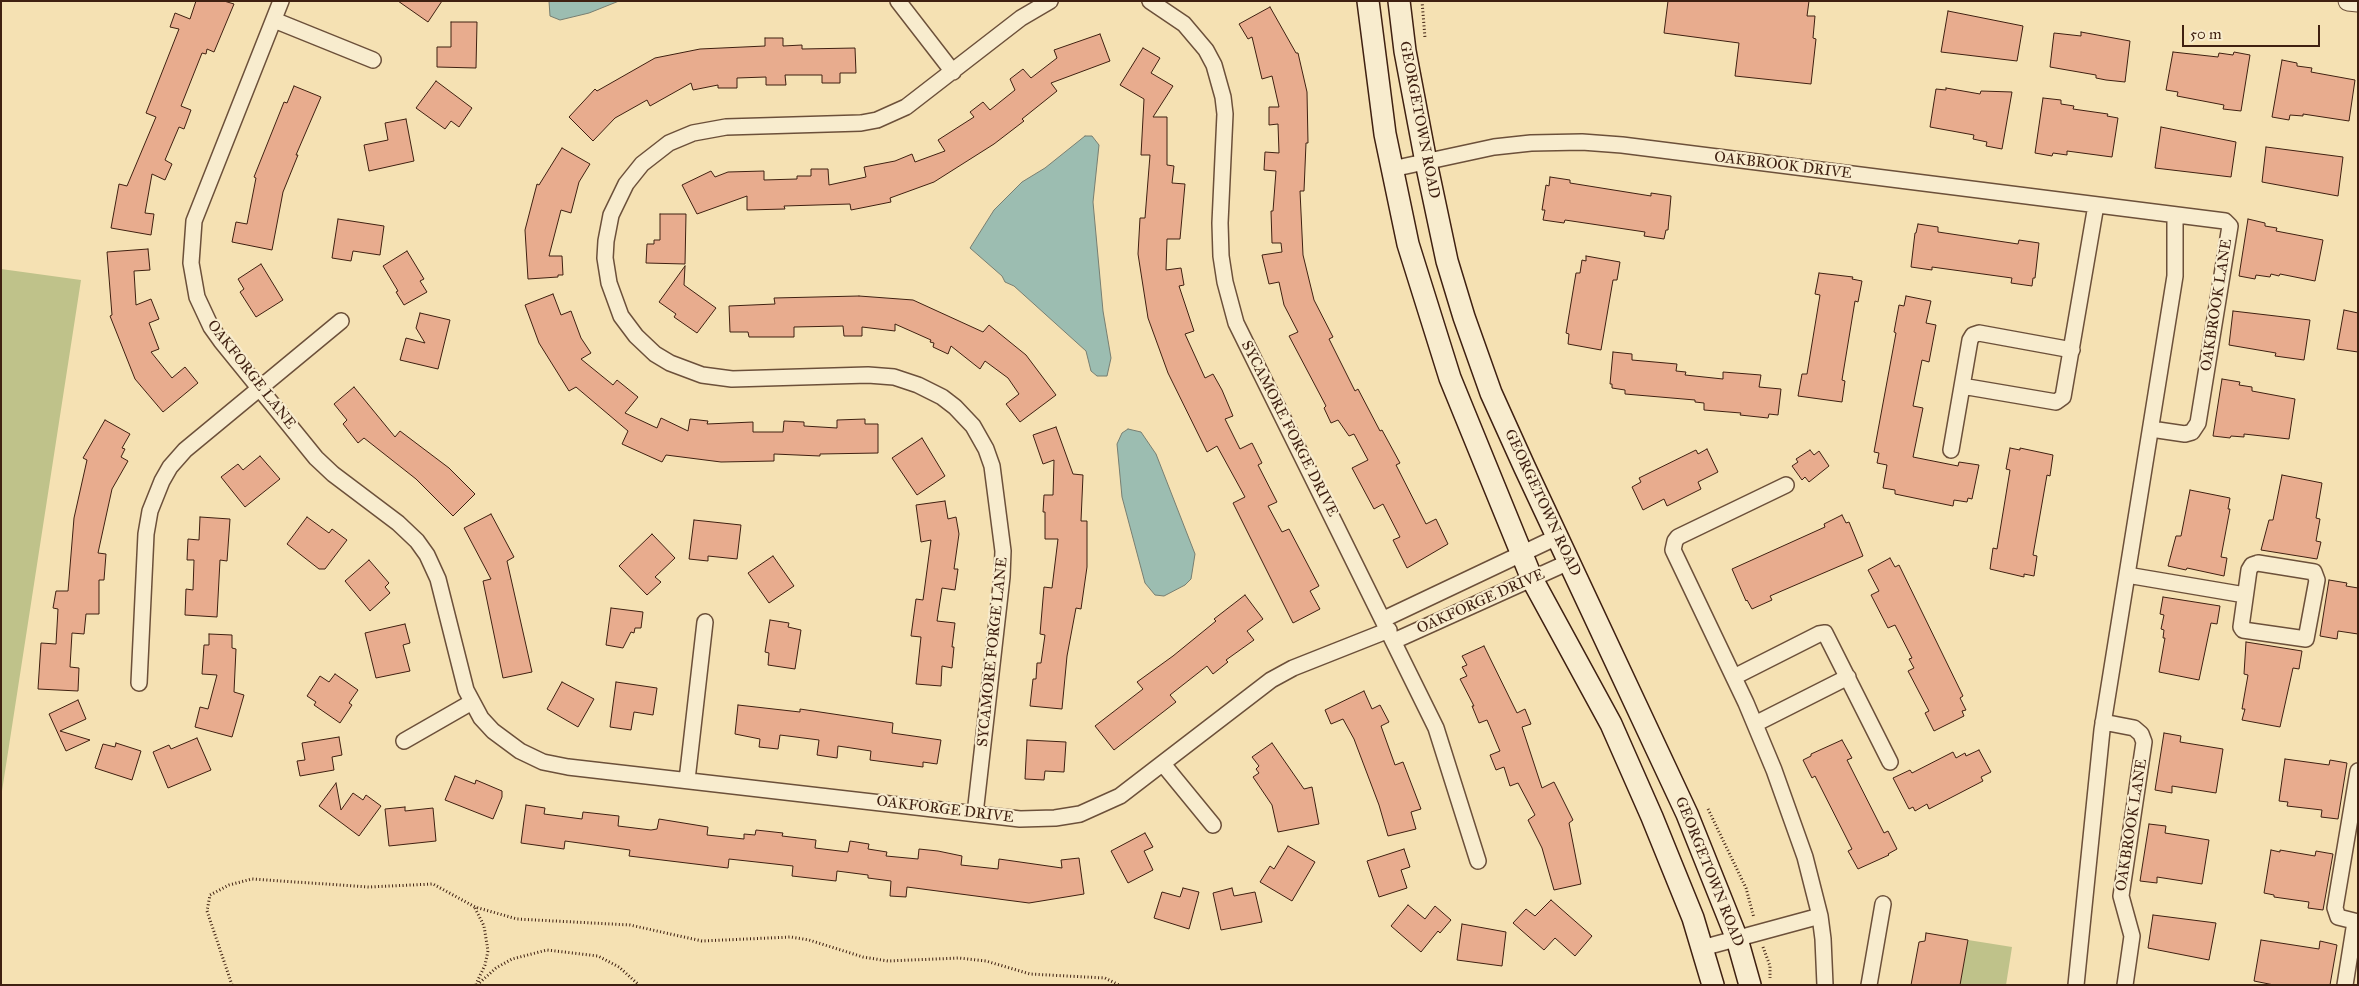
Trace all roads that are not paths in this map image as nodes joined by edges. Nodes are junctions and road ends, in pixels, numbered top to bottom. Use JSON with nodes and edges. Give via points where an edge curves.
{"nodes":[{"id":1,"x":281,"y":1,"type":"edge"},
{"id":2,"x":898,"y":1,"type":"edge"},
{"id":3,"x":1050,"y":1,"type":"edge"},
{"id":4,"x":1150,"y":1,"type":"edge"},
{"id":5,"x":1368,"y":1,"type":"edge"},
{"id":6,"x":1399,"y":1,"type":"edge"},
{"id":7,"x":2348,"y":1,"type":"edge"},
{"id":8,"x":2358,"y":2,"type":"edge"},
{"id":9,"x":274,"y":20,"type":"junction"},
{"id":10,"x":373,"y":60,"type":"dead end"},
{"id":11,"x":953,"y":72,"type":"junction"},
{"id":12,"x":1426,"y":162,"type":"junction"},
{"id":13,"x":1392,"y":169,"type":"junction"},
{"id":14,"x":2096,"y":205,"type":"junction"},
{"id":15,"x":2175,"y":215,"type":"junction"},
{"id":16,"x":341,"y":321,"type":"dead end"},
{"id":17,"x":2072,"y":350,"type":"junction"},
{"id":18,"x":1962,"y":386,"type":"junction"},
{"id":19,"x":259,"y":388,"type":"junction"},
{"id":20,"x":2151,"y":429,"type":"junction"},
{"id":21,"x":1951,"y":450,"type":"dead end"},
{"id":22,"x":1786,"y":485,"type":"dead end"},
{"id":23,"x":1557,"y":537,"type":"junction"},
{"id":24,"x":1522,"y":554,"type":"junction"},
{"id":25,"x":1569,"y":562,"type":"junction"},
{"id":26,"x":2127,"y":575,"type":"junction"},
{"id":27,"x":1532,"y":579,"type":"junction"},
{"id":28,"x":2245,"y":595,"type":"junction"},
{"id":29,"x":705,"y":622,"type":"dead end"},
{"id":30,"x":1389,"y":630,"type":"junction"},
{"id":31,"x":1734,"y":676,"type":"junction"},
{"id":32,"x":1848,"y":677,"type":"junction"},
{"id":33,"x":140,"y":683,"type":"dead end"},
{"id":34,"x":472,"y":702,"type":"junction"},
{"id":35,"x":2103,"y":722,"type":"junction"},
{"id":36,"x":1755,"y":724,"type":"junction"},
{"id":37,"x":404,"y":741,"type":"dead end"},
{"id":38,"x":1890,"y":762,"type":"dead end"},
{"id":39,"x":1164,"y":764,"type":"junction"},
{"id":40,"x":2358,"y":771,"type":"edge"},
{"id":41,"x":687,"y":780,"type":"junction"},
{"id":42,"x":975,"y":814,"type":"junction"},
{"id":43,"x":1213,"y":825,"type":"dead end"},
{"id":44,"x":1478,"y":861,"type":"dead end"},
{"id":45,"x":1882,"y":904,"type":"dead end"},
{"id":46,"x":1820,"y":916,"type":"junction"},
{"id":47,"x":2356,"y":922,"type":"edge"},
{"id":48,"x":1737,"y":939,"type":"junction"},
{"id":49,"x":1702,"y":948,"type":"junction"},
{"id":50,"x":1713,"y":985,"type":"edge"},
{"id":51,"x":1750,"y":985,"type":"edge"},
{"id":52,"x":1825,"y":985,"type":"edge"},
{"id":53,"x":1869,"y":985,"type":"edge"},
{"id":54,"x":2076,"y":985,"type":"edge"},
{"id":55,"x":2125,"y":985,"type":"edge"},
{"id":56,"x":2345,"y":985,"type":"edge"}],
"edges":[{"from":1,"to":9,"type":"street","name":"OAKFORGE LANE"},
{"from":2,"to":11,"type":"street"},
{"from":3,"to":11,"type":"street","via":[[1021,18]]},
{"from":4,"to":30,"type":"street","name":"SYCAMORE FORGE DRIVE","via":[[1184,24],[1214,65],[1224,105],[1220,240],[1231,306],[1243,337]]},
{"from":5,"to":13,"type":"main road"},
{"from":6,"to":12,"type":"main road","name":"GEORGETOWN ROAD","via":[[1404,52]]},
{"from":7,"to":8,"type":"street"},
{"from":9,"to":10,"type":"street"},
{"from":9,"to":19,"type":"street","name":"OAKFORGE LANE","via":[[194,222],[190,246],[194,288],[203,312],[221,341]]},
{"from":11,"to":42,"type":"street","name":"SYCAMORE FORGE LANE","via":[[906,107],[877,120],[726,127],[692,133],[669,143],[642,164],[621,192],[609,223],[605,258],[611,292],[631,330],[655,354],[678,367],[714,378],[732,379],[894,377],[942,397],[973,426],[992,466],[1003,551]]},
{"from":12,"to":13,"type":"street","name":"OAKBROOK DRIVE"},
{"from":12,"to":14,"type":"street","name":"OAKBROOK DRIVE","via":[[1519,144],[1582,142]]},
{"from":12,"to":23,"type":"main road","name":"GEORGETOWN ROAD","via":[[1447,261],[1464,317],[1492,393]]},
{"from":13,"to":24,"type":"main road","via":[[1408,244],[1432,326]]},
{"from":14,"to":15,"type":"street","name":"OAKBROOK DRIVE"},
{"from":14,"to":17,"type":"street"},
{"from":15,"to":20,"type":"street","via":[[2175,276]]},
{"from":15,"to":20,"type":"street","name":"OAKBROOK LANE","via":[[2225,221],[2230,226],[2197,426],[2185,434]]},
{"from":16,"to":19,"type":"street"},
{"from":17,"to":18,"type":"street","via":[[2063,398],[2056,402]]},
{"from":17,"to":18,"type":"street","via":[[1979,333],[1970,340]]},
{"from":18,"to":21,"type":"street"},
{"from":19,"to":33,"type":"street","via":[[181,453],[155,495],[146,534]]},
{"from":19,"to":34,"type":"street","name":"OAKFORGE LANE","via":[[322,464],[398,523],[427,555],[438,579],[462,680]]},
{"from":20,"to":26,"type":"street"},
{"from":22,"to":31,"type":"street","via":[[1678,537],[1674,544],[1674,553]]},
{"from":23,"to":24,"type":"street"},
{"from":23,"to":25,"type":"main road","name":"GEORGETOWN ROAD"},
{"from":24,"to":27,"type":"main road"},
{"from":24,"to":30,"type":"street"},
{"from":25,"to":27,"type":"street","name":"OAKFORGE DRIVE"},
{"from":25,"to":48,"type":"main road","name":"GEORGETOWN ROAD","via":[[1687,814]]},
{"from":26,"to":28,"type":"street"},
{"from":26,"to":35,"type":"street"},
{"from":27,"to":30,"type":"street","name":"OAKFORGE DRIVE"},
{"from":27,"to":49,"type":"main road","via":[[1614,732],[1652,817]]},
{"from":28,"to":28,"type":"street","via":[[2243,630],[2306,640],[2317,580],[2314,572],[2258,563],[2249,570]]},
{"from":29,"to":41,"type":"street"},
{"from":30,"to":39,"type":"street","name":"OAKFORGE DRIVE","via":[[1271,680]]},
{"from":30,"to":44,"type":"street","name":"SYCAMORE FORGE DRIVE","via":[[1440,738]]},
{"from":31,"to":32,"type":"street","via":[[1822,632],[1828,635]]},
{"from":31,"to":36,"type":"street"},
{"from":32,"to":36,"type":"street"},
{"from":32,"to":38,"type":"street"},
{"from":34,"to":37,"type":"street"},
{"from":34,"to":41,"type":"street","name":"OAKFORGE DRIVE","via":[[493,731],[535,759],[568,767]]},
{"from":35,"to":54,"type":"street"},
{"from":35,"to":55,"type":"street","name":"OAKBROOK LANE","via":[[2134,728],[2141,734],[2145,748],[2121,896],[2132,936]]},
{"from":36,"to":46,"type":"street","via":[[1805,857]]},
{"from":39,"to":42,"type":"street","name":"OAKFORGE DRIVE","via":[[1120,796],[1080,814],[1037,820]]},
{"from":39,"to":43,"type":"street"},
{"from":40,"to":47,"type":"street","via":[[2335,908],[2338,917]]},
{"from":41,"to":42,"type":"street","name":"OAKFORGE DRIVE"},
{"from":45,"to":53,"type":"street"},
{"from":46,"to":48,"type":"street"},
{"from":46,"to":52,"type":"street"},
{"from":47,"to":56,"type":"street"},
{"from":48,"to":49,"type":"street"},
{"from":48,"to":51,"type":"main road","name":"GEORGETOWN ROAD"},
{"from":49,"to":50,"type":"main road"}]}
